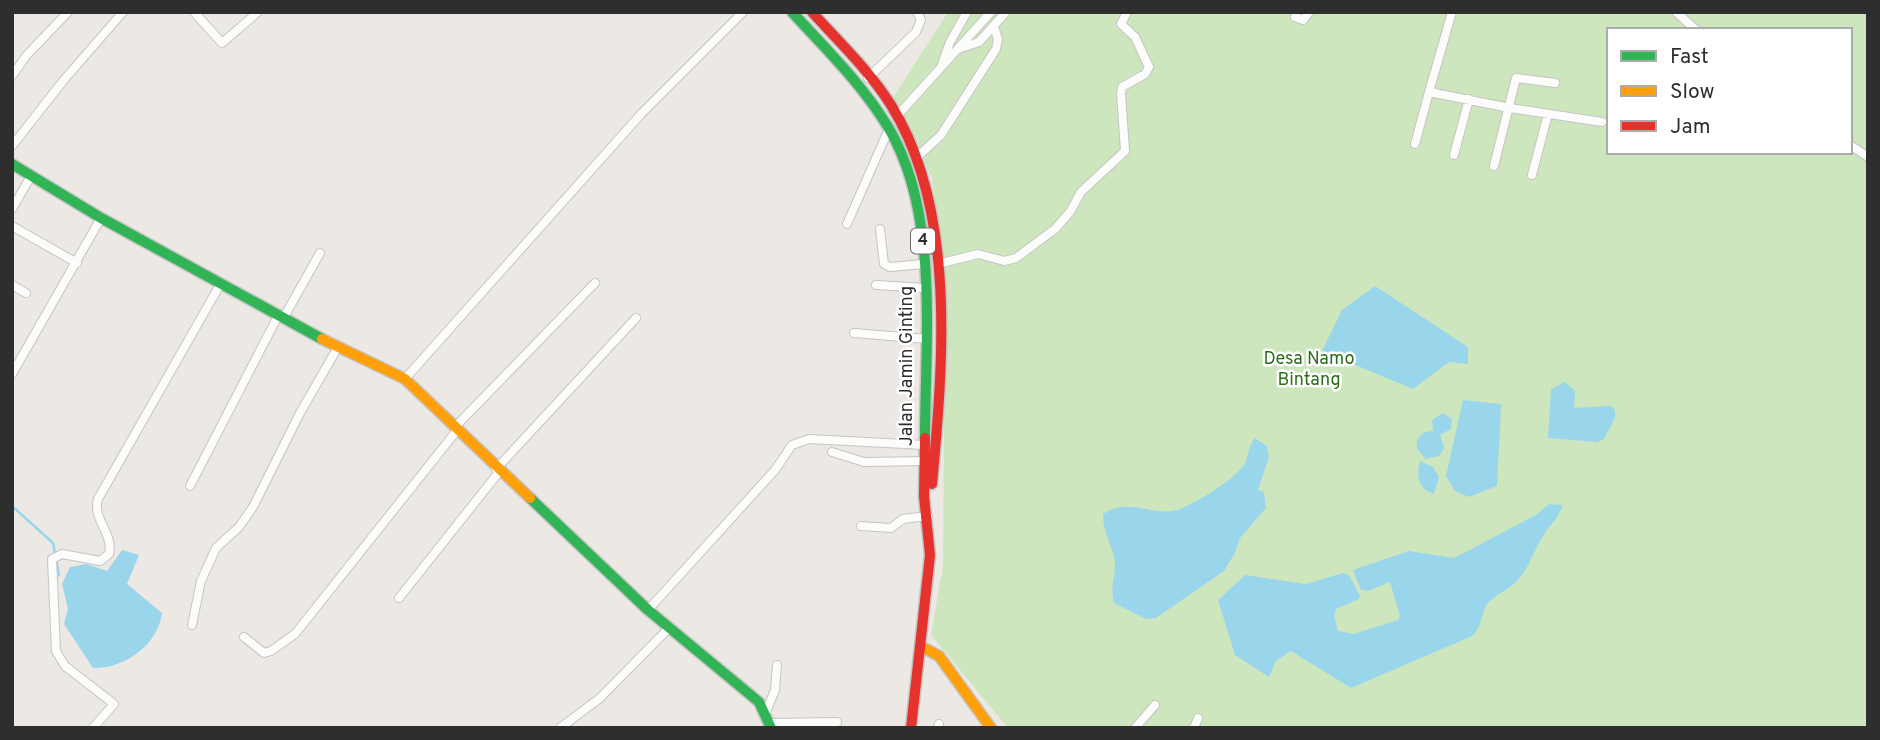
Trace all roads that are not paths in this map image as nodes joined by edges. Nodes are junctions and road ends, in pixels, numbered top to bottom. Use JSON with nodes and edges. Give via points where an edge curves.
{"nodes":[{"id":1,"x":68,"y":12,"type":"edge"},
{"id":2,"x":123,"y":12,"type":"edge"},
{"id":3,"x":194,"y":12,"type":"edge"},
{"id":4,"x":258,"y":12,"type":"edge"},
{"id":5,"x":743,"y":12,"type":"edge"},
{"id":6,"x":792,"y":12,"type":"edge"},
{"id":7,"x":812,"y":12,"type":"edge"},
{"id":8,"x":918,"y":12,"type":"edge"},
{"id":9,"x":967,"y":12,"type":"edge"},
{"id":10,"x":991,"y":12,"type":"edge"},
{"id":11,"x":1006,"y":12,"type":"edge"},
{"id":12,"x":1127,"y":12,"type":"edge"},
{"id":13,"x":1309,"y":12,"type":"edge"},
{"id":14,"x":1452,"y":12,"type":"edge"},
{"id":15,"x":1676,"y":12,"type":"edge"},
{"id":16,"x":1690,"y":12,"type":"edge"},
{"id":17,"x":1295,"y":17,"type":"dead end"},
{"id":18,"x":1683,"y":20,"type":"junction"},
{"id":19,"x":994,"y":27,"type":"junction"},
{"id":20,"x":1693,"y":28,"type":"edge"},
{"id":21,"x":958,"y":49,"type":"junction"},
{"id":22,"x":941,"y":66,"type":"junction"},
{"id":23,"x":12,"y":76,"type":"edge"},
{"id":24,"x":868,"y":78,"type":"junction"},
{"id":25,"x":1555,"y":83,"type":"dead end"},
{"id":26,"x":1429,"y":92,"type":"junction"},
{"id":27,"x":1469,"y":99,"type":"junction"},
{"id":28,"x":1510,"y":108,"type":"junction"},
{"id":29,"x":1548,"y":114,"type":"junction"},
{"id":30,"x":897,"y":116,"type":"junction"},
{"id":31,"x":1602,"y":122,"type":"dead end"},
{"id":32,"x":889,"y":129,"type":"junction"},
{"id":33,"x":1415,"y":144,"type":"dead end"},
{"id":34,"x":12,"y":146,"type":"edge"},
{"id":35,"x":1852,"y":146,"type":"edge"},
{"id":36,"x":1454,"y":155,"type":"dead end"},
{"id":37,"x":1868,"y":157,"type":"edge"},
{"id":38,"x":916,"y":158,"type":"junction"},
{"id":39,"x":12,"y":163,"type":"edge"},
{"id":40,"x":1494,"y":166,"type":"dead end"},
{"id":41,"x":1532,"y":175,"type":"dead end"},
{"id":42,"x":31,"y":176,"type":"junction"},
{"id":43,"x":12,"y":209,"type":"edge"},
{"id":44,"x":101,"y":218,"type":"junction"},
{"id":45,"x":847,"y":224,"type":"dead end"},
{"id":46,"x":12,"y":226,"type":"edge"},
{"id":47,"x":880,"y":229,"type":"dead end"},
{"id":48,"x":320,"y":253,"type":"dead end"},
{"id":49,"x":77,"y":263,"type":"junction"},
{"id":50,"x":923,"y":264,"type":"junction"},
{"id":51,"x":937,"y":264,"type":"junction"},
{"id":52,"x":220,"y":283,"type":"junction"},
{"id":53,"x":596,"y":283,"type":"dead end"},
{"id":54,"x":12,"y":285,"type":"edge"},
{"id":55,"x":876,"y":285,"type":"dead end"},
{"id":56,"x":926,"y":288,"type":"junction"},
{"id":57,"x":26,"y":293,"type":"dead end"},
{"id":58,"x":282,"y":316,"type":"junction"},
{"id":59,"x":636,"y":318,"type":"dead end"},
{"id":60,"x":854,"y":333,"type":"dead end"},
{"id":61,"x":926,"y":339,"type":"junction"},
{"id":62,"x":338,"y":347,"type":"junction"},
{"id":63,"x":12,"y":374,"type":"edge"},
{"id":64,"x":405,"y":379,"type":"junction"},
{"id":65,"x":457,"y":428,"type":"junction"},
{"id":66,"x":924,"y":445,"type":"junction"},
{"id":67,"x":832,"y":452,"type":"dead end"},
{"id":68,"x":929,"y":461,"type":"junction"},
{"id":69,"x":498,"y":470,"type":"junction"},
{"id":70,"x":190,"y":486,"type":"dead end"},
{"id":71,"x":928,"y":513,"type":"junction"},
{"id":72,"x":861,"y":527,"type":"dead end"},
{"id":73,"x":398,"y":598,"type":"dead end"},
{"id":74,"x":648,"y":610,"type":"junction"},
{"id":75,"x":192,"y":625,"type":"dead end"},
{"id":76,"x":670,"y":627,"type":"junction"},
{"id":77,"x":244,"y":637,"type":"dead end"},
{"id":78,"x":922,"y":647,"type":"junction"},
{"id":79,"x":777,"y":665,"type":"dead end"},
{"id":80,"x":1155,"y":705,"type":"dead end"},
{"id":81,"x":1198,"y":718,"type":"dead end"},
{"id":82,"x":769,"y":721,"type":"edge"},
{"id":83,"x":837,"y":722,"type":"dead end"},
{"id":84,"x":93,"y":728,"type":"edge"},
{"id":85,"x":560,"y":728,"type":"edge"},
{"id":86,"x":911,"y":728,"type":"edge"},
{"id":87,"x":991,"y":728,"type":"edge"},
{"id":88,"x":1135,"y":728,"type":"edge"},
{"id":89,"x":1194,"y":728,"type":"edge"}],
"edges":[{"from":1,"to":23,"type":"street"},
{"from":2,"to":34,"type":"street"},
{"from":3,"to":4,"type":"street","via":[[222,43]]},
{"from":5,"to":64,"type":"street","via":[[641,114]]},
{"from":6,"to":32,"type":"main road","name":"Jalan Jamin Ginting","number":"4","via":[[848,72]]},
{"from":7,"to":24,"type":"main road","name":"Jalan Jamin Ginting","number":"4"},
{"from":8,"to":24,"type":"street","via":[[921,20],[916,33]]},
{"from":9,"to":22,"type":"street"},
{"from":10,"to":21,"type":"street"},
{"from":11,"to":19,"type":"street"},
{"from":12,"to":51,"type":"street","via":[[1121,24],[1135,37],[1149,67],[1146,74],[1122,87],[1125,151],[1081,192],[1055,229],[1016,258],[1004,261],[978,254]]},
{"from":13,"to":17,"type":"street","via":[[1303,20]]},
{"from":14,"to":26,"type":"street"},
{"from":15,"to":18,"type":"street"},
{"from":16,"to":18,"type":"street"},
{"from":18,"to":20,"type":"street"},
{"from":19,"to":21,"type":"street","via":[[979,42]]},
{"from":19,"to":38,"type":"street","via":[[996,49],[941,135]]},
{"from":21,"to":22,"type":"street"},
{"from":22,"to":30,"type":"street"},
{"from":24,"to":30,"type":"main road","name":"Jalan Jamin Ginting","number":"4"},
{"from":25,"to":28,"type":"street","via":[[1517,77]]},
{"from":26,"to":27,"type":"street"},
{"from":26,"to":33,"type":"street"},
{"from":27,"to":28,"type":"street"},
{"from":27,"to":36,"type":"street"},
{"from":28,"to":29,"type":"street"},
{"from":28,"to":40,"type":"street"},
{"from":29,"to":31,"type":"street"},
{"from":29,"to":41,"type":"street"},
{"from":30,"to":38,"type":"main road","name":"Jalan Jamin Ginting","number":"4"},
{"from":32,"to":45,"type":"street"},
{"from":32,"to":50,"type":"main road","name":"Jalan Jamin Ginting","number":"4","via":[[916,204]]},
{"from":35,"to":37,"type":"street"},
{"from":38,"to":51,"type":"main road","name":"Jalan Jamin Ginting","number":"4","via":[[928,198]]},
{"from":39,"to":42,"type":"main road"},
{"from":42,"to":43,"type":"street"},
{"from":42,"to":44,"type":"main road"},
{"from":44,"to":49,"type":"street"},
{"from":44,"to":52,"type":"main road"},
{"from":46,"to":49,"type":"street"},
{"from":47,"to":50,"type":"street","via":[[884,264]]},
{"from":48,"to":58,"type":"street"},
{"from":49,"to":63,"type":"street"},
{"from":50,"to":56,"type":"main road","name":"Jalan Jamin Ginting","number":"4"},
{"from":51,"to":68,"type":"main road","name":"Jalan Jamin Ginting","number":"4","via":[[939,351]]},
{"from":52,"to":58,"type":"main road"},
{"from":52,"to":84,"type":"street","via":[[98,499],[96,510],[110,544],[109,554],[93,561],[57,555],[58,655],[113,702]]},
{"from":53,"to":65,"type":"street"},
{"from":54,"to":57,"type":"street"},
{"from":55,"to":56,"type":"street"},
{"from":56,"to":61,"type":"main road","name":"Jalan Jamin Ginting","number":"4"},
{"from":58,"to":62,"type":"main road"},
{"from":58,"to":70,"type":"street"},
{"from":59,"to":69,"type":"street"},
{"from":60,"to":61,"type":"street"},
{"from":61,"to":66,"type":"main road","name":"Jalan Jamin Ginting","number":"4"},
{"from":62,"to":64,"type":"main road"},
{"from":62,"to":75,"type":"street","via":[[253,507],[216,548],[201,581]]},
{"from":64,"to":65,"type":"main road"},
{"from":65,"to":69,"type":"main road"},
{"from":65,"to":77,"type":"street","via":[[295,634],[264,653]]},
{"from":66,"to":68,"type":"main road","name":"Jalan Jamin Ginting","number":"4"},
{"from":66,"to":74,"type":"street","via":[[795,442]]},
{"from":67,"to":68,"type":"street","via":[[864,462]]},
{"from":68,"to":71,"type":"main road","name":"Jalan Jamin Ginting","number":"4"},
{"from":69,"to":73,"type":"street"},
{"from":69,"to":74,"type":"main road"},
{"from":71,"to":72,"type":"street","via":[[903,519],[891,528]]},
{"from":71,"to":78,"type":"main road","name":"Jalan Jamin Ginting","number":"4","via":[[930,555]]},
{"from":74,"to":76,"type":"main road"},
{"from":76,"to":82,"type":"main road","via":[[759,702]]},
{"from":76,"to":85,"type":"street","via":[[600,698]]},
{"from":78,"to":86,"type":"main road","name":"Jalan Jamin Ginting","number":"4"},
{"from":78,"to":87,"type":"main road","via":[[939,656]]},
{"from":79,"to":82,"type":"street"},
{"from":80,"to":88,"type":"street"},
{"from":81,"to":89,"type":"street"},
{"from":82,"to":83,"type":"street"}]}
